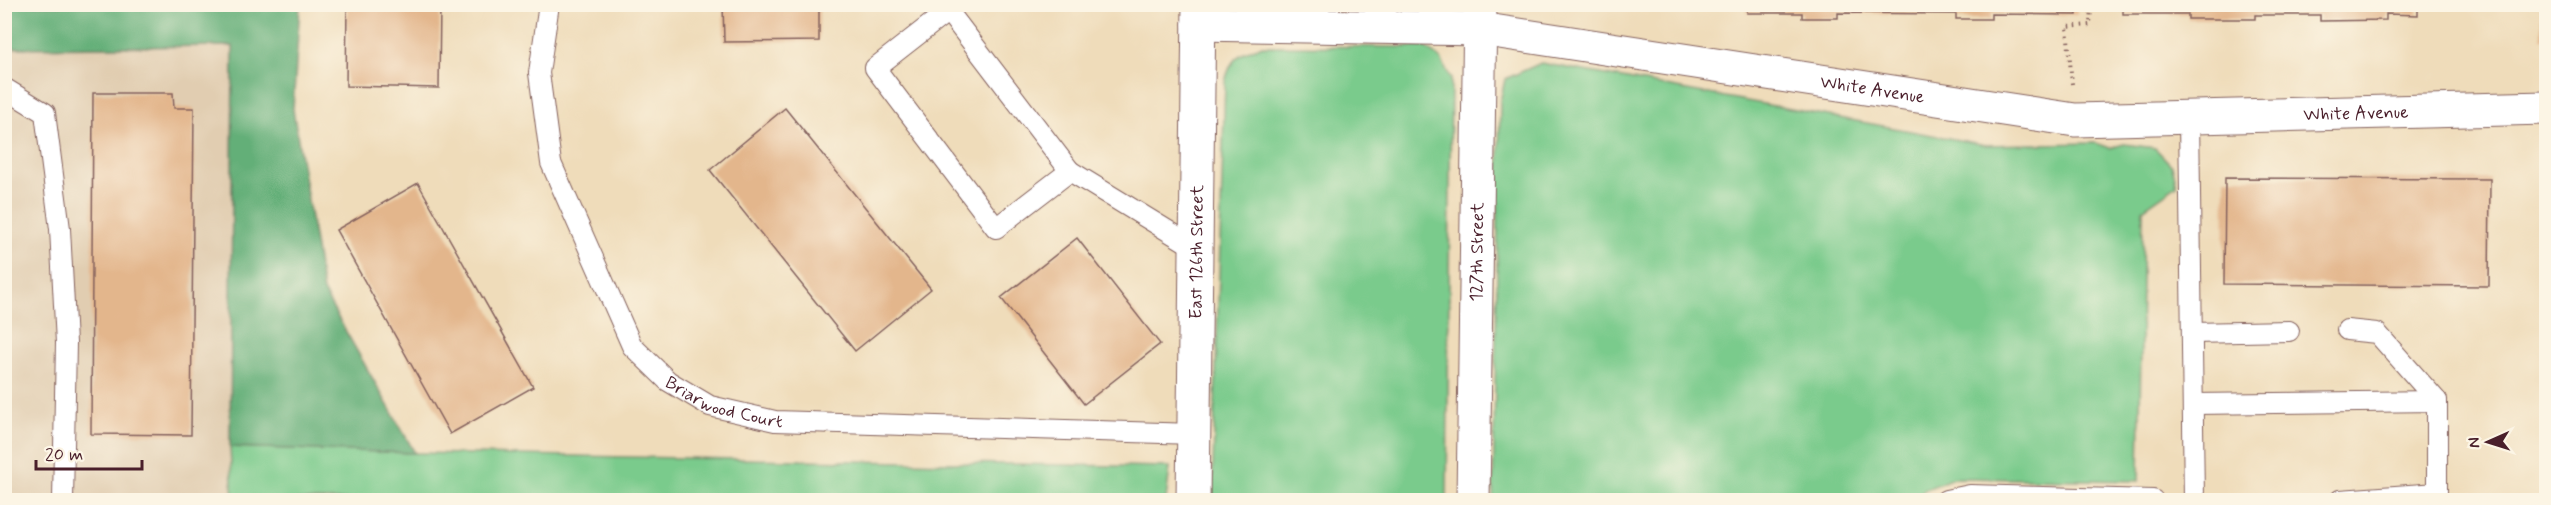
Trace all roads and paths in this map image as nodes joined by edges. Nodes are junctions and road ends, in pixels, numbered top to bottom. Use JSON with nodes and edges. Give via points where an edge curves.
{"nodes":[{"id":1,"x":549,"y":4,"type":"edge"},
{"id":2,"x":2091,"y":4,"type":"edge"},
{"id":3,"x":1199,"y":14,"type":"edge"},
{"id":4,"x":1480,"y":17,"type":"edge"},
{"id":5,"x":4,"y":88,"type":"edge"},
{"id":6,"x":2547,"y":108,"type":"edge"},
{"id":7,"x":2189,"y":117,"type":"junction"},
{"id":8,"x":2074,"y":120,"type":"junction"},
{"id":9,"x":1070,"y":171,"type":"junction"},
{"id":10,"x":1196,"y":248,"type":"junction"},
{"id":11,"x":2348,"y":330,"type":"dead end"},
{"id":12,"x":2289,"y":331,"type":"dead end"},
{"id":13,"x":2192,"y":333,"type":"junction"},
{"id":14,"x":2437,"y":401,"type":"junction"},
{"id":15,"x":2193,"y":404,"type":"junction"},
{"id":16,"x":1194,"y":434,"type":"junction"},
{"id":17,"x":63,"y":501,"type":"edge"},
{"id":18,"x":1193,"y":501,"type":"edge"},
{"id":19,"x":1473,"y":501,"type":"edge"},
{"id":20,"x":1946,"y":501,"type":"edge"},
{"id":21,"x":2153,"y":501,"type":"edge"},
{"id":22,"x":2194,"y":501,"type":"edge"},
{"id":23,"x":2340,"y":501,"type":"edge"}],
"edges":[{"from":1,"to":16,"type":"lane","name":"Briarwood Court","via":[[539,73],[550,163],[632,346],[668,381],[710,406],[775,421]]},
{"from":2,"to":8,"type":"path","via":[[2090,25],[2067,27]]},
{"from":3,"to":4,"type":"street","name":"White Avenue"},
{"from":3,"to":10,"type":"street","name":"East 126th Street"},
{"from":4,"to":8,"type":"street","name":"White Avenue"},
{"from":4,"to":19,"type":"street","name":"127th Street"},
{"from":5,"to":17,"type":"lane","via":[[45,113],[60,229],[66,343]]},
{"from":6,"to":7,"type":"street","name":"White Avenue"},
{"from":7,"to":8,"type":"street","name":"White Avenue"},
{"from":7,"to":13,"type":"lane"},
{"from":9,"to":9,"type":"lane","via":[[948,11],[875,68],[996,228]]},
{"from":9,"to":10,"type":"lane"},
{"from":10,"to":16,"type":"street","name":"East 126th Street"},
{"from":11,"to":14,"type":"lane","via":[[2376,333]]},
{"from":12,"to":13,"type":"lane"},
{"from":13,"to":15,"type":"lane"},
{"from":14,"to":15,"type":"lane"},
{"from":14,"to":23,"type":"lane","via":[[2438,493]]},
{"from":15,"to":22,"type":"lane"},
{"from":16,"to":18,"type":"street","name":"East 126th Street"},
{"from":20,"to":21,"type":"lane","via":[[1970,495]]}]}
